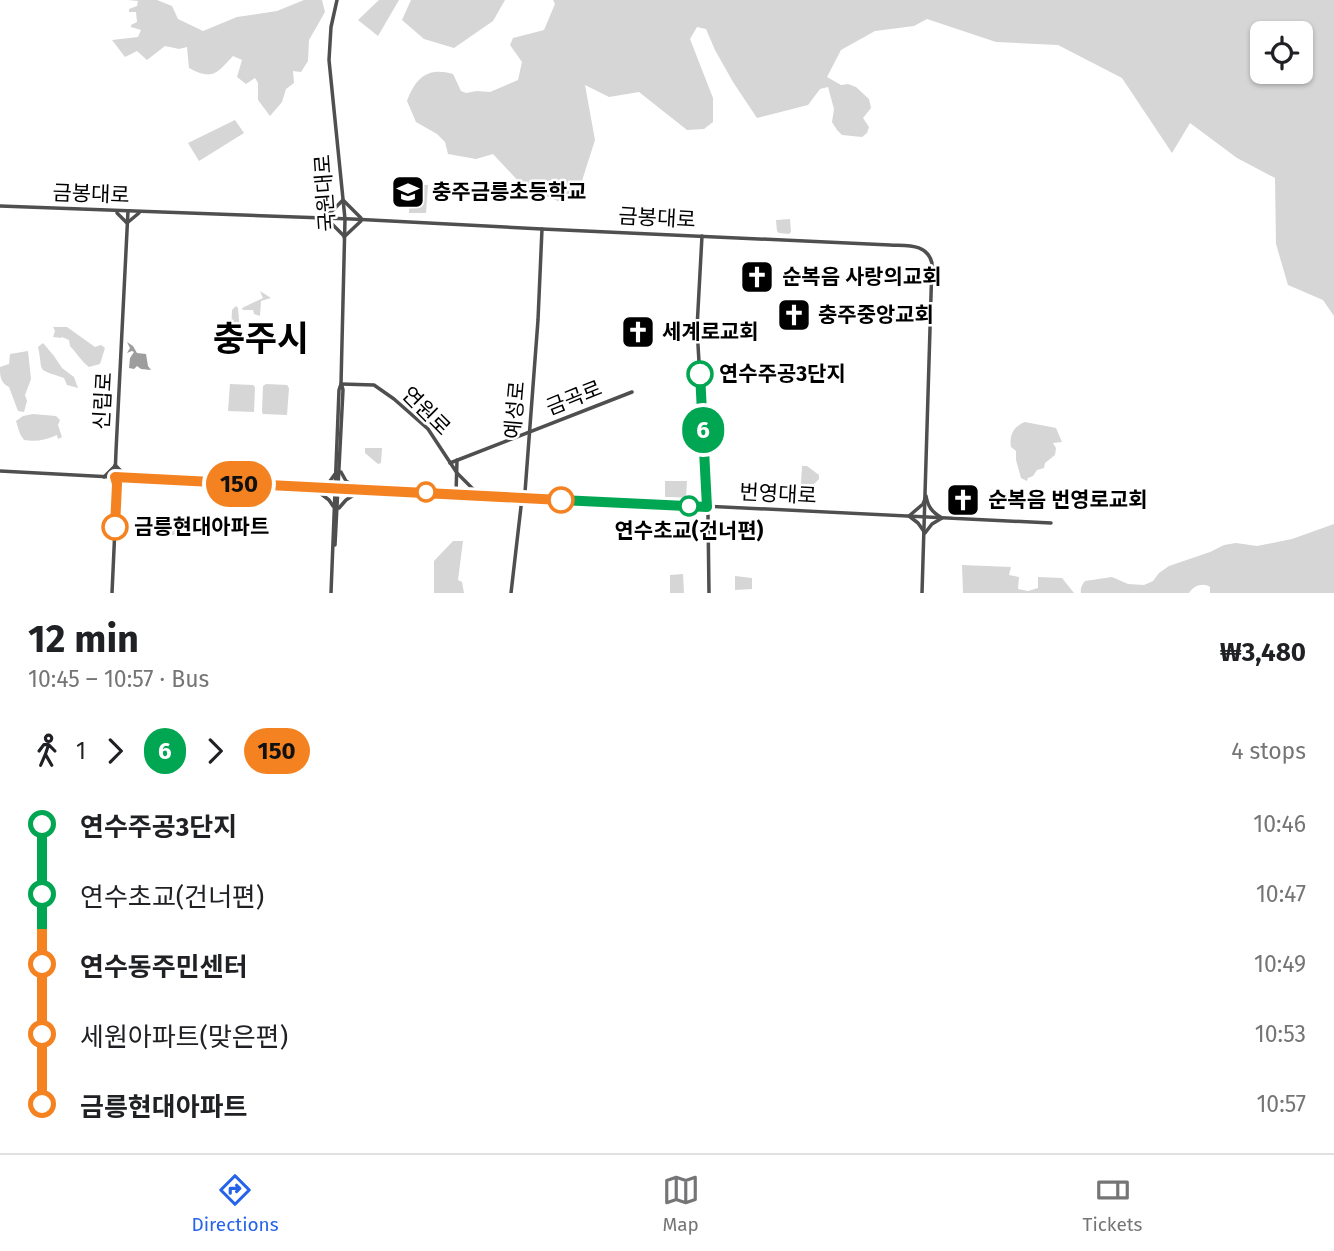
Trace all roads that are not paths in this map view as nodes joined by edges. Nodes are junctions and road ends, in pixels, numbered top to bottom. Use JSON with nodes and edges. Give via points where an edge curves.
{"nodes":[{"id":1,"x":337,"y":0,"type":"edge"},
{"id":2,"x":343,"y":200,"type":"junction"},
{"id":3,"x":0,"y":206,"type":"edge"},
{"id":4,"x":113,"y":211,"type":"junction"},
{"id":5,"x":128,"y":211,"type":"junction"},
{"id":6,"x":141,"y":212,"type":"junction"},
{"id":7,"x":325,"y":218,"type":"junction"},
{"id":8,"x":345,"y":219,"type":"junction"},
{"id":9,"x":363,"y":219,"type":"junction"},
{"id":10,"x":127,"y":223,"type":"junction"},
{"id":11,"x":542,"y":229,"type":"junction"},
{"id":12,"x":702,"y":236,"type":"junction"},
{"id":13,"x":344,"y":237,"type":"junction"},
{"id":14,"x":341,"y":384,"type":"junction"},
{"id":15,"x":632,"y":392,"type":"dead end"},
{"id":16,"x":529,"y":433,"type":"junction"},
{"id":17,"x":457,"y":460,"type":"junction"},
{"id":18,"x":450,"y":463,"type":"junction"},
{"id":19,"x":116,"y":465,"type":"junction"},
{"id":20,"x":0,"y":471,"type":"edge"},
{"id":21,"x":337,"y":471,"type":"junction"},
{"id":22,"x":457,"y":473,"type":"junction"},
{"id":23,"x":104,"y":477,"type":"junction"},
{"id":24,"x":115,"y":477,"type":"junction"},
{"id":25,"x":128,"y":478,"type":"junction"},
{"id":26,"x":315,"y":488,"type":"junction"},
{"id":27,"x":337,"y":489,"type":"junction"},
{"id":28,"x":362,"y":490,"type":"junction"},
{"id":29,"x":456,"y":494,"type":"junction"},
{"id":30,"x":481,"y":496,"type":"junction"},
{"id":31,"x":926,"y":496,"type":"junction"},
{"id":32,"x":522,"y":498,"type":"junction"},
{"id":33,"x":707,"y":507,"type":"junction"},
{"id":34,"x":336,"y":509,"type":"junction"},
{"id":35,"x":909,"y":516,"type":"junction"},
{"id":36,"x":925,"y":517,"type":"junction"},
{"id":37,"x":942,"y":517,"type":"junction"},
{"id":38,"x":1051,"y":523,"type":"dead end"},
{"id":39,"x":925,"y":533,"type":"junction"},
{"id":40,"x":112,"y":593,"type":"edge"},
{"id":41,"x":332,"y":593,"type":"edge"},
{"id":42,"x":511,"y":593,"type":"edge"},
{"id":43,"x":709,"y":593,"type":"edge"},
{"id":44,"x":922,"y":593,"type":"edge"}],
"edges":[{"from":1,"to":2,"type":"street","name":"국원대로","via":[[329,60]]},
{"from":2,"to":7,"type":"street"},
{"from":2,"to":8,"type":"street","name":"국원대로"},
{"from":2,"to":9,"type":"street"},
{"from":3,"to":4,"type":"street","name":"금봉대로"},
{"from":4,"to":5,"type":"street","name":"금봉대로"},
{"from":4,"to":10,"type":"street"},
{"from":5,"to":6,"type":"street","name":"금봉대로"},
{"from":5,"to":10,"type":"street","name":"신립로"},
{"from":6,"to":7,"type":"street","name":"금봉대로"},
{"from":6,"to":10,"type":"street"},
{"from":7,"to":8,"type":"street","name":"금봉대로"},
{"from":7,"to":13,"type":"street"},
{"from":8,"to":9,"type":"street","name":"금봉대로"},
{"from":8,"to":13,"type":"street","name":"국원대로"},
{"from":9,"to":11,"type":"street","name":"금봉대로"},
{"from":9,"to":13,"type":"street"},
{"from":10,"to":19,"type":"street","name":"신립로"},
{"from":11,"to":12,"type":"street","name":"금봉대로"},
{"from":11,"to":16,"type":"street","name":"예성로"},
{"from":12,"to":31,"type":"street","name":"금봉대로","via":[[915,246],[928,254],[932,263]]},
{"from":12,"to":33,"type":"street","via":[[697,328]]},
{"from":13,"to":14,"type":"street","name":"국원대로"},
{"from":14,"to":18,"type":"street","name":"연원로","via":[[376,386],[428,429]]},
{"from":14,"to":21,"type":"street","name":"국원대로"},
{"from":15,"to":16,"type":"street","name":"금곡로"},
{"from":16,"to":17,"type":"street","name":"금곡로"},
{"from":16,"to":32,"type":"street","name":"예성로"},
{"from":17,"to":18,"type":"street","name":"금곡로"},
{"from":17,"to":22,"type":"street"},
{"from":18,"to":22,"type":"street","name":"연원로"},
{"from":19,"to":23,"type":"street"},
{"from":19,"to":24,"type":"street","name":"신립로"},
{"from":19,"to":25,"type":"street"},
{"from":20,"to":23,"type":"street","name":"번영대로"},
{"from":21,"to":26,"type":"street","via":[[330,481]]},
{"from":21,"to":27,"type":"street","name":"국원대로"},
{"from":21,"to":28,"type":"street"},
{"from":22,"to":29,"type":"street"},
{"from":22,"to":30,"type":"street","name":"연원로"},
{"from":23,"to":24,"type":"street","name":"번영대로"},
{"from":24,"to":25,"type":"street","name":"번영대로"},
{"from":24,"to":40,"type":"street","name":"신립로"},
{"from":25,"to":26,"type":"street","name":"번영대로"},
{"from":26,"to":27,"type":"street","name":"번영대로"},
{"from":26,"to":34,"type":"street"},
{"from":27,"to":28,"type":"street","name":"번영대로"},
{"from":27,"to":34,"type":"street","name":"국원대로"},
{"from":28,"to":29,"type":"street","name":"번영대로"},
{"from":28,"to":34,"type":"street"},
{"from":29,"to":30,"type":"street","name":"번영대로"},
{"from":30,"to":32,"type":"street","name":"번영대로"},
{"from":31,"to":35,"type":"street"},
{"from":31,"to":36,"type":"street","name":"금봉대로"},
{"from":31,"to":37,"type":"street","via":[[931,510]]},
{"from":32,"to":33,"type":"street","name":"번영대로"},
{"from":32,"to":42,"type":"street","name":"예성로"},
{"from":33,"to":35,"type":"street","name":"번영대로"},
{"from":33,"to":43,"type":"street"},
{"from":34,"to":41,"type":"street","name":"국원대로"},
{"from":35,"to":36,"type":"street","name":"번영대로"},
{"from":35,"to":39,"type":"street"},
{"from":36,"to":37,"type":"street","name":"번영대로"},
{"from":36,"to":39,"type":"street","name":"금봉대로"},
{"from":37,"to":38,"type":"street","name":"번영대로"},
{"from":37,"to":39,"type":"street"},
{"from":39,"to":44,"type":"street","name":"금봉대로"}]}
